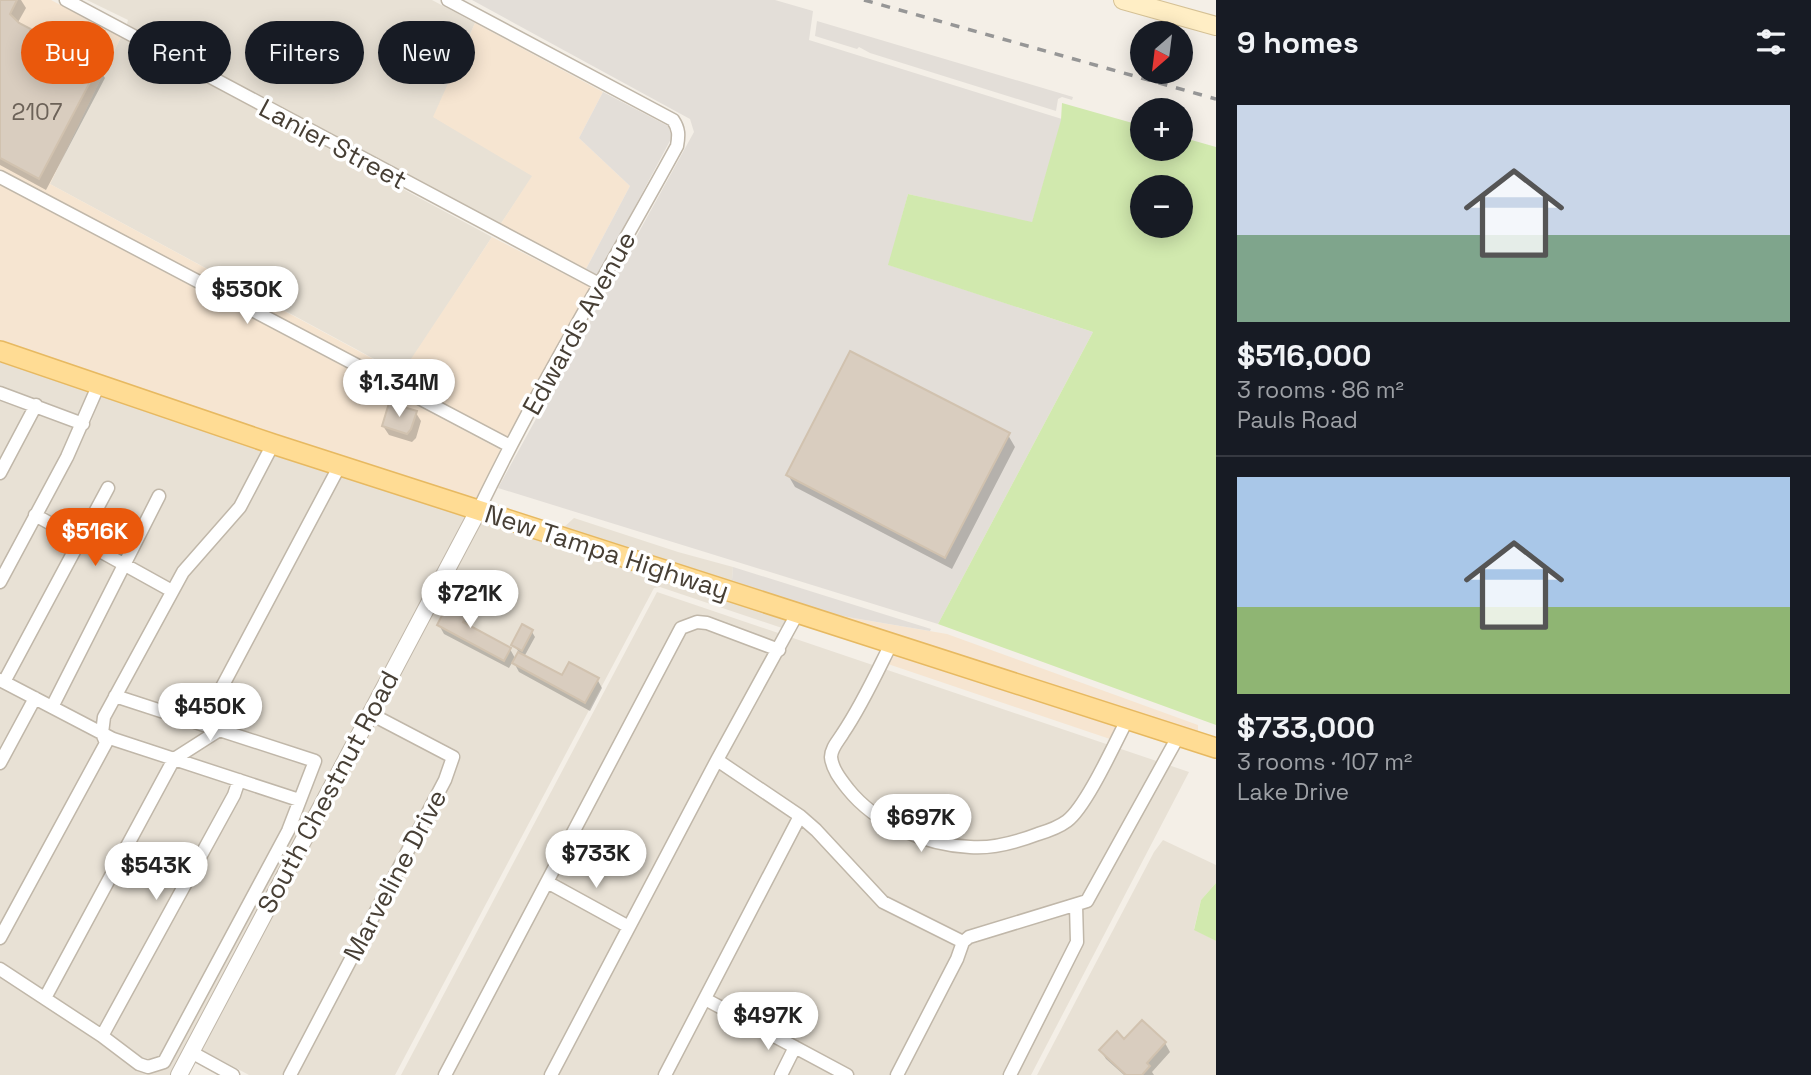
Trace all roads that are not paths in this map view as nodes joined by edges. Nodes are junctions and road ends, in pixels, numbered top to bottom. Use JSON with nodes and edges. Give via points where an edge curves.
{"nodes":[{"id":1,"x":66,"y":0,"type":"edge"},
{"id":2,"x":448,"y":0,"type":"edge"},
{"id":3,"x":1123,"y":0,"type":"edge"},
{"id":4,"x":1216,"y":26,"type":"edge"},
{"id":5,"x":0,"y":177,"type":"edge"},
{"id":6,"x":601,"y":285,"type":"junction"},
{"id":7,"x":0,"y":351,"type":"edge"},
{"id":8,"x":99,"y":384,"type":"junction"},
{"id":9,"x":0,"y":393,"type":"edge"},
{"id":10,"x":36,"y":405,"type":"junction"},
{"id":11,"x":83,"y":424,"type":"junction"},
{"id":12,"x":273,"y":444,"type":"junction"},
{"id":13,"x":510,"y":446,"type":"junction"},
{"id":14,"x":340,"y":465,"type":"junction"},
{"id":15,"x":0,"y":472,"type":"edge"},
{"id":16,"x":108,"y":488,"type":"dead end"},
{"id":17,"x":159,"y":496,"type":"dead end"},
{"id":18,"x":479,"y":509,"type":"junction"},
{"id":19,"x":35,"y":514,"type":"junction"},
{"id":20,"x":80,"y":540,"type":"junction"},
{"id":21,"x":125,"y":566,"type":"junction"},
{"id":22,"x":0,"y":582,"type":"edge"},
{"id":23,"x":172,"y":592,"type":"junction"},
{"id":24,"x":797,"y":614,"type":"junction"},
{"id":25,"x":891,"y":644,"type":"junction"},
{"id":26,"x":779,"y":650,"type":"junction"},
{"id":27,"x":2,"y":681,"type":"edge"},
{"id":28,"x":115,"y":696,"type":"junction"},
{"id":29,"x":35,"y":698,"type":"junction"},
{"id":30,"x":52,"y":707,"type":"junction"},
{"id":31,"x":369,"y":713,"type":"junction"},
{"id":32,"x":1128,"y":720,"type":"junction"},
{"id":33,"x":221,"y":729,"type":"junction"},
{"id":34,"x":102,"y":733,"type":"junction"},
{"id":35,"x":1179,"y":736,"type":"junction"},
{"id":36,"x":1216,"y":748,"type":"edge"},
{"id":37,"x":174,"y":759,"type":"junction"},
{"id":38,"x":717,"y":760,"type":"junction"},
{"id":39,"x":0,"y":763,"type":"edge"},
{"id":40,"x":239,"y":780,"type":"junction"},
{"id":41,"x":299,"y":800,"type":"junction"},
{"id":42,"x":800,"y":816,"type":"junction"},
{"id":43,"x":547,"y":882,"type":"junction"},
{"id":44,"x":1076,"y":905,"type":"junction"},
{"id":45,"x":629,"y":927,"type":"junction"},
{"id":46,"x":0,"y":939,"type":"edge"},
{"id":47,"x":963,"y":942,"type":"junction"},
{"id":48,"x":0,"y":969,"type":"edge"},
{"id":49,"x":45,"y":998,"type":"junction"},
{"id":50,"x":705,"y":999,"type":"junction"},
{"id":51,"x":102,"y":1037,"type":"junction"},
{"id":52,"x":795,"y":1047,"type":"junction"},
{"id":53,"x":191,"y":1052,"type":"junction"},
{"id":54,"x":179,"y":1075,"type":"edge"},
{"id":55,"x":233,"y":1075,"type":"edge"},
{"id":56,"x":290,"y":1075,"type":"edge"},
{"id":57,"x":445,"y":1075,"type":"edge"},
{"id":58,"x":551,"y":1075,"type":"edge"},
{"id":59,"x":665,"y":1075,"type":"edge"},
{"id":60,"x":781,"y":1075,"type":"edge"},
{"id":61,"x":847,"y":1075,"type":"edge"},
{"id":62,"x":897,"y":1075,"type":"edge"},
{"id":63,"x":1010,"y":1075,"type":"edge"}],
"edges":[{"from":1,"to":6,"type":"street","name":"Lanier Street"},
{"from":2,"to":6,"type":"street","name":"Edwards Avenue","via":[[673,120],[678,129],[677,146]]},
{"from":3,"to":4,"type":"main road"},
{"from":5,"to":13,"type":"street"},
{"from":6,"to":13,"type":"street","name":"Edwards Avenue"},
{"from":7,"to":8,"type":"main road","name":"New Tampa Highway"},
{"from":8,"to":11,"type":"street"},
{"from":8,"to":12,"type":"main road","name":"New Tampa Highway"},
{"from":9,"to":10,"type":"street"},
{"from":10,"to":11,"type":"street"},
{"from":10,"to":15,"type":"street"},
{"from":11,"to":19,"type":"street"},
{"from":12,"to":14,"type":"main road","name":"New Tampa Highway"},
{"from":12,"to":23,"type":"street","via":[[240,507],[190,561]]},
{"from":13,"to":18,"type":"street","name":"Edwards Avenue"},
{"from":14,"to":18,"type":"main road","name":"New Tampa Highway"},
{"from":14,"to":33,"type":"street","via":[[222,687]]},
{"from":16,"to":20,"type":"street"},
{"from":17,"to":21,"type":"street"},
{"from":18,"to":24,"type":"main road","name":"New Tampa Highway"},
{"from":18,"to":31,"type":"street","name":"South Chestnut Road"},
{"from":19,"to":20,"type":"street"},
{"from":19,"to":22,"type":"street"},
{"from":20,"to":21,"type":"street"},
{"from":20,"to":27,"type":"street"},
{"from":21,"to":23,"type":"street"},
{"from":21,"to":30,"type":"street"},
{"from":23,"to":28,"type":"street"},
{"from":24,"to":25,"type":"main road","name":"New Tampa Highway"},
{"from":24,"to":26,"type":"street"},
{"from":25,"to":32,"type":"main road","name":"New Tampa Highway"},
{"from":25,"to":32,"type":"street","via":[[831,752],[832,764],[869,810],[924,838],[971,848],[994,846],[1062,824],[1091,787]]},
{"from":26,"to":38,"type":"street"},
{"from":26,"to":43,"type":"street","via":[[706,624],[681,628]]},
{"from":27,"to":29,"type":"street"},
{"from":28,"to":33,"type":"street"},
{"from":28,"to":34,"type":"street","via":[[103,718]]},
{"from":29,"to":30,"type":"street"},
{"from":29,"to":39,"type":"street"},
{"from":30,"to":34,"type":"street"},
{"from":31,"to":53,"type":"street","name":"South Chestnut Road"},
{"from":31,"to":56,"type":"street","name":"Marveline Drive","via":[[453,757]]},
{"from":32,"to":35,"type":"main road","name":"New Tampa Highway"},
{"from":33,"to":37,"type":"street"},
{"from":33,"to":41,"type":"street","via":[[315,761]]},
{"from":34,"to":37,"type":"street"},
{"from":34,"to":46,"type":"street","via":[[106,743]]},
{"from":35,"to":36,"type":"main road","name":"New Tampa Highway"},
{"from":35,"to":44,"type":"street","via":[[1087,901]]},
{"from":37,"to":40,"type":"street"},
{"from":37,"to":49,"type":"street"},
{"from":38,"to":42,"type":"street"},
{"from":38,"to":45,"type":"street"},
{"from":40,"to":41,"type":"street"},
{"from":40,"to":51,"type":"street"},
{"from":41,"to":51,"type":"street","via":[[288,831],[164,1062],[139,1064]]},
{"from":42,"to":47,"type":"street","via":[[883,902]]},
{"from":42,"to":50,"type":"street"},
{"from":43,"to":45,"type":"street"},
{"from":43,"to":57,"type":"street"},
{"from":44,"to":47,"type":"street"},
{"from":44,"to":63,"type":"street","via":[[1077,942]]},
{"from":45,"to":58,"type":"street"},
{"from":47,"to":62,"type":"street"},
{"from":48,"to":49,"type":"street"},
{"from":49,"to":51,"type":"street"},
{"from":50,"to":52,"type":"street"},
{"from":50,"to":59,"type":"street"},
{"from":52,"to":60,"type":"street"},
{"from":52,"to":61,"type":"street"},
{"from":53,"to":54,"type":"street","name":"South Chestnut Road"},
{"from":53,"to":55,"type":"street"}]}
